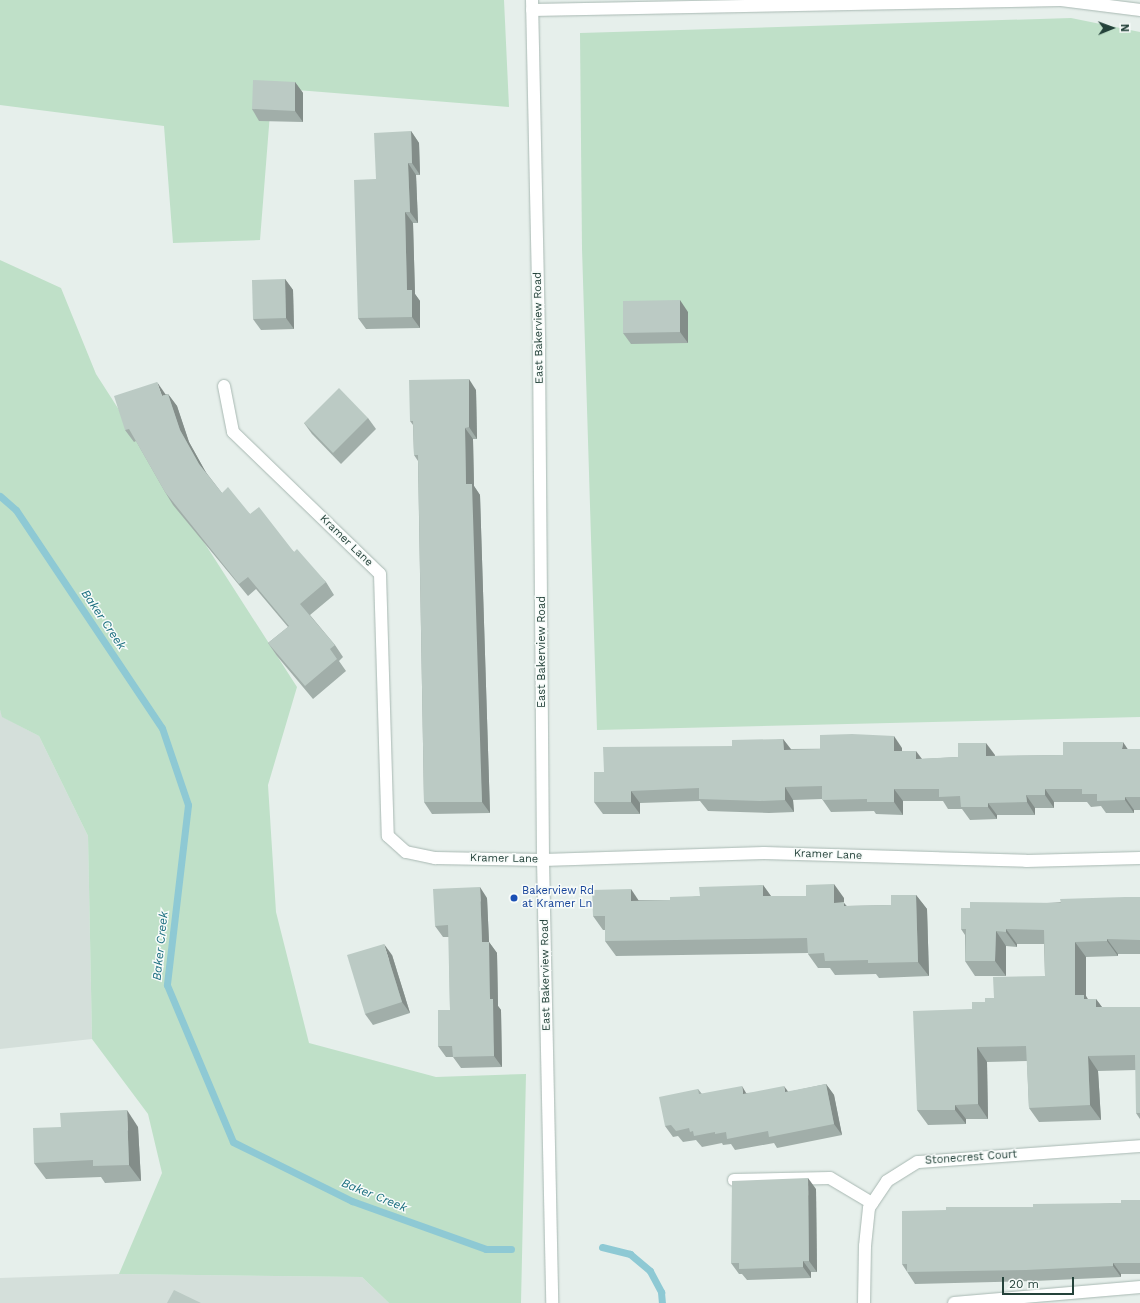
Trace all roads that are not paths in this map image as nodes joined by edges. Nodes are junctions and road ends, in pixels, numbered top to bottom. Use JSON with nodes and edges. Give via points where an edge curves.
{"nodes":[{"id":1,"x":865,"y":2,"type":"edge"},
{"id":2,"x":532,"y":5,"type":"edge"},
{"id":3,"x":1140,"y":10,"type":"edge"},
{"id":4,"x":224,"y":386,"type":"dead end"},
{"id":5,"x":1140,"y":858,"type":"edge"},
{"id":6,"x":544,"y":860,"type":"junction"},
{"id":7,"x":1140,"y":1146,"type":"edge"},
{"id":8,"x":734,"y":1180,"type":"edge"},
{"id":9,"x":872,"y":1203,"type":"junction"},
{"id":10,"x":1140,"y":1287,"type":"edge"},
{"id":11,"x":552,"y":1303,"type":"edge"},
{"id":12,"x":864,"y":1303,"type":"edge"},
{"id":13,"x":954,"y":1303,"type":"edge"}],
"edges":[{"from":1,"to":2,"type":"street"},
{"from":1,"to":3,"type":"street","via":[[1061,0]]},
{"from":2,"to":6,"type":"street","name":"East Bakerview Road","via":[[539,348]]},
{"from":4,"to":6,"type":"street","name":"Kramer Lane","via":[[233,432],[380,574],[388,836],[406,852],[435,858]]},
{"from":5,"to":6,"type":"street","name":"Kramer Lane","via":[[1026,861],[764,853]]},
{"from":6,"to":11,"type":"street","name":"East Bakerview Road"},
{"from":7,"to":9,"type":"street","name":"Stonecrest Court","via":[[918,1162],[887,1181]]},
{"from":8,"to":9,"type":"street","via":[[830,1178]]},
{"from":9,"to":12,"type":"street","name":"Stonecrest Court","via":[[869,1208],[865,1246]]},
{"from":10,"to":13,"type":"street"}]}
